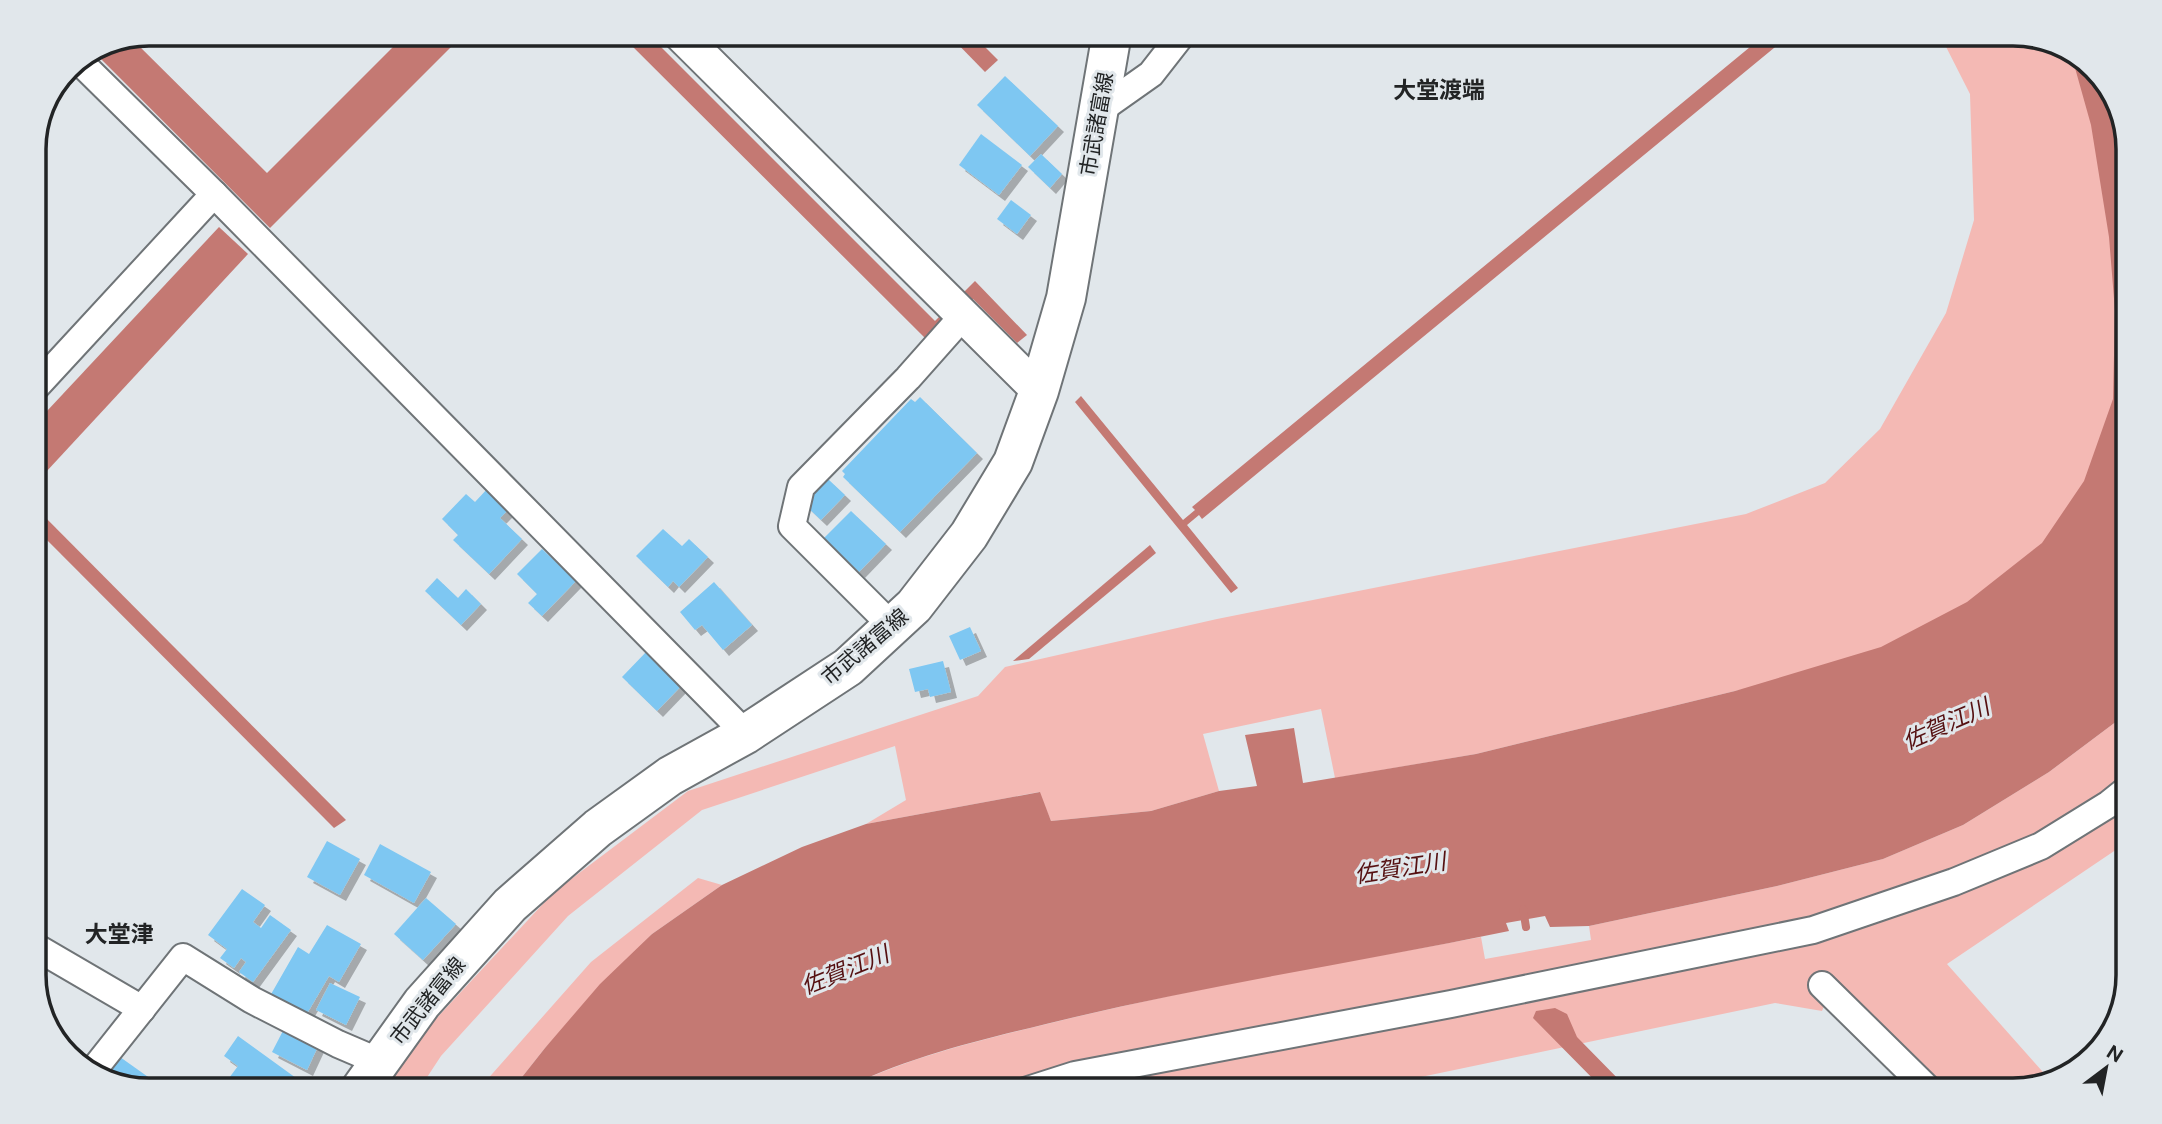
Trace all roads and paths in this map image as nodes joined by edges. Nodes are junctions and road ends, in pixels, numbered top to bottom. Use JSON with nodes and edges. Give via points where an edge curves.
{"nodes":[{"id":1,"x":692,"y":46,"type":"edge"},
{"id":2,"x":1110,"y":46,"type":"edge"},
{"id":3,"x":1173,"y":46,"type":"edge"},
{"id":4,"x":86,"y":68,"type":"edge"},
{"id":5,"x":1100,"y":110,"type":"junction"},
{"id":6,"x":214,"y":194,"type":"junction"},
{"id":7,"x":955,"y":307,"type":"junction"},
{"id":8,"x":46,"y":376,"type":"edge"},
{"id":9,"x":1039,"y":391,"type":"junction"},
{"id":10,"x":892,"y":626,"type":"junction"},
{"id":11,"x":746,"y":734,"type":"junction"},
{"id":12,"x":2116,"y":798,"type":"edge"},
{"id":13,"x":46,"y":953,"type":"edge"},
{"id":14,"x":1822,"y":985,"type":"dead end"},
{"id":15,"x":142,"y":1009,"type":"junction"},
{"id":16,"x":98,"y":1065,"type":"edge"},
{"id":17,"x":369,"y":1076,"type":"edge"},
{"id":18,"x":1066,"y":1078,"type":"edge"},
{"id":19,"x":1917,"y":1078,"type":"edge"}],
"edges":[{"from":1,"to":7,"type":"street"},
{"from":2,"to":5,"type":"main road","name":"市武諸富線"},
{"from":3,"to":5,"type":"street","via":[[1151,74]]},
{"from":4,"to":6,"type":"street"},
{"from":5,"to":9,"type":"main road","name":"市武諸富線","via":[[1066,298]]},
{"from":6,"to":8,"type":"street"},
{"from":6,"to":11,"type":"street"},
{"from":7,"to":9,"type":"street"},
{"from":7,"to":10,"type":"street","via":[[908,378],[802,487],[792,526]]},
{"from":9,"to":10,"type":"main road","name":"市武諸富線","via":[[1013,462],[969,535],[914,606]]},
{"from":10,"to":11,"type":"main road","name":"市武諸富線","via":[[848,667]]},
{"from":11,"to":17,"type":"main road","name":"市武諸富線","via":[[670,776],[598,828],[510,905],[422,1003]]},
{"from":12,"to":18,"type":"street","via":[[2041,846],[1954,882],[1813,930]]},
{"from":13,"to":15,"type":"street"},
{"from":14,"to":19,"type":"street"},
{"from":15,"to":16,"type":"street"},
{"from":15,"to":17,"type":"street","via":[[183,957],[252,1000],[338,1044]]}]}
